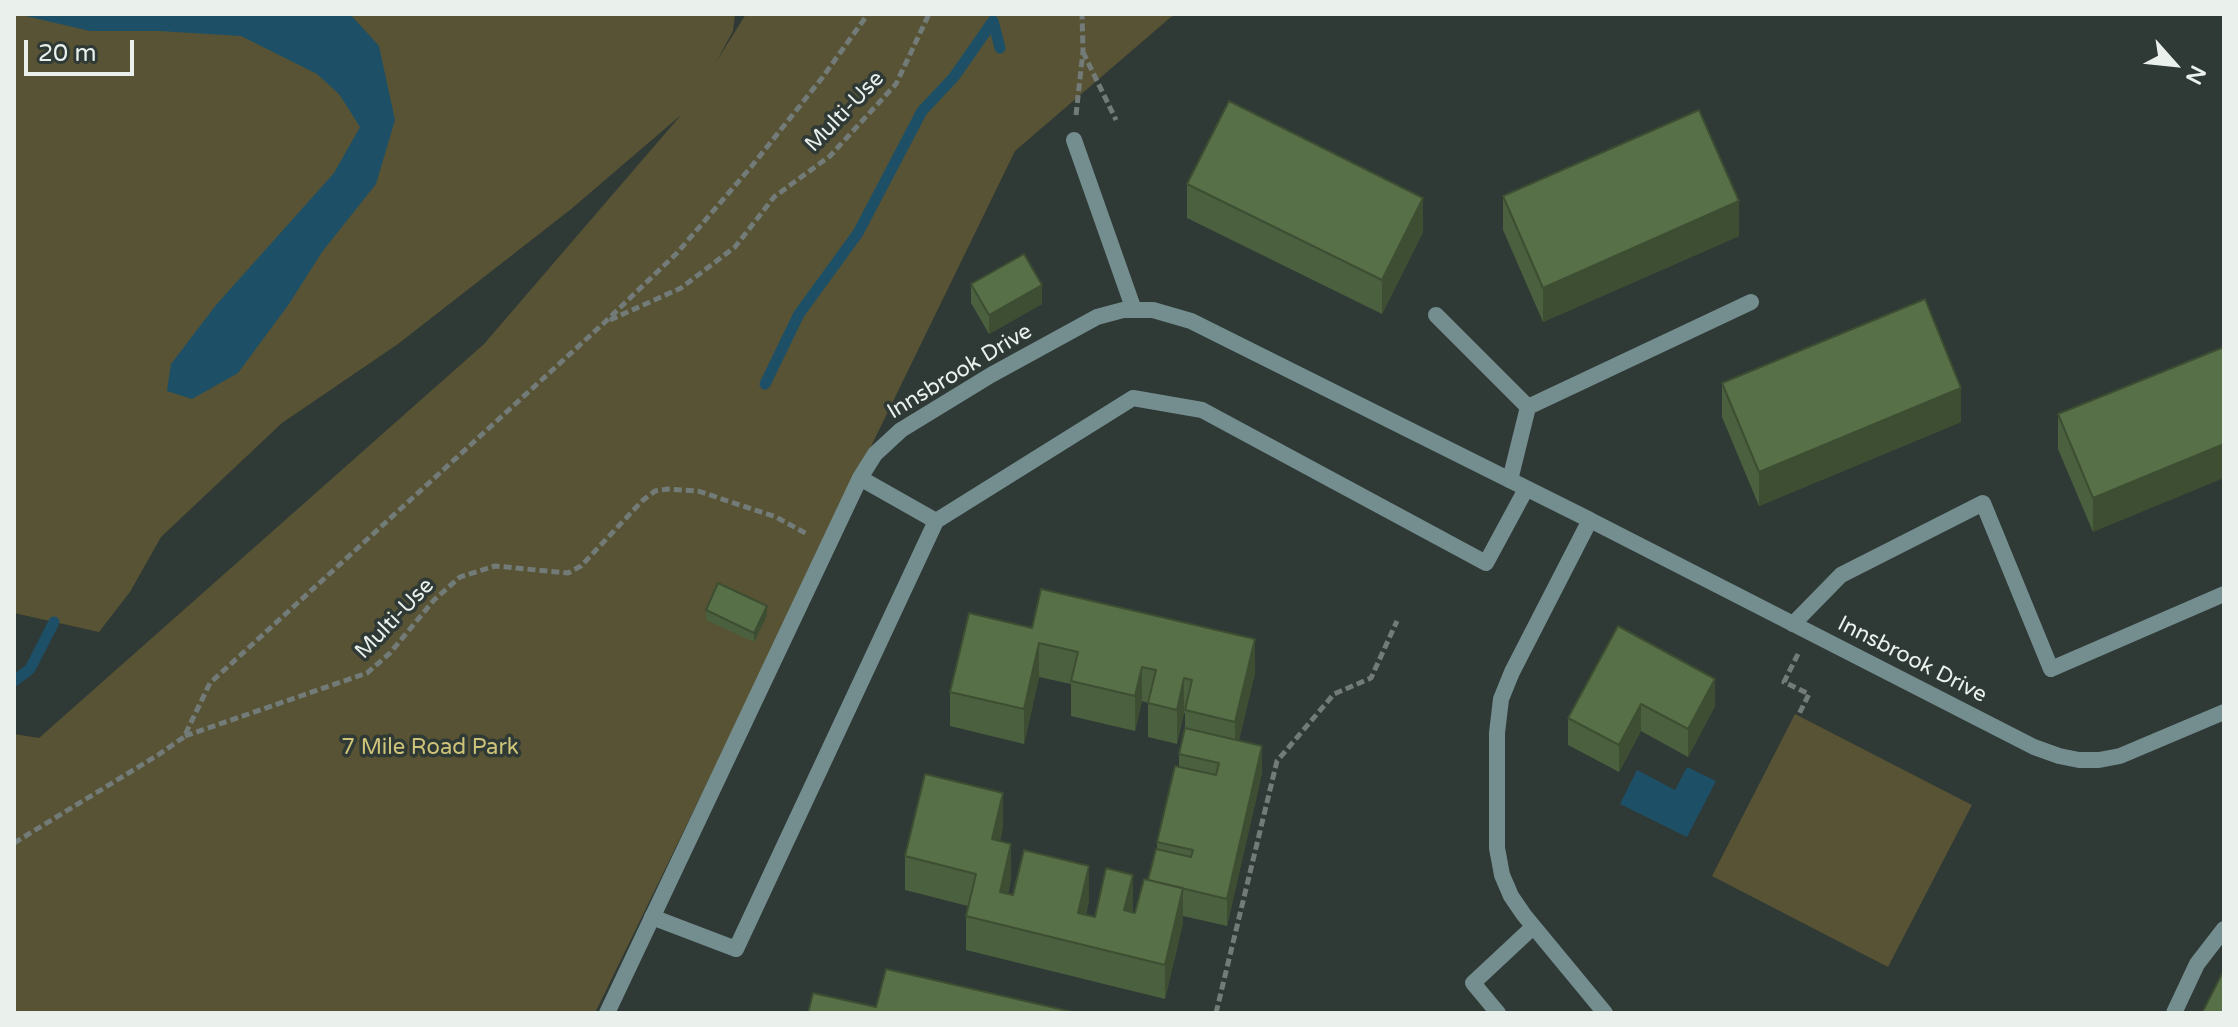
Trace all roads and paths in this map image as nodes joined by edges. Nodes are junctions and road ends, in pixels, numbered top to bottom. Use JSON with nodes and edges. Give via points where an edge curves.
{"nodes":[{"id":1,"x":868,"y":14,"type":"edge"},
{"id":2,"x":929,"y":14,"type":"edge"},
{"id":3,"x":1082,"y":14,"type":"edge"},
{"id":4,"x":1083,"y":51,"type":"junction"},
{"id":5,"x":1116,"y":120,"type":"dead end"},
{"id":6,"x":1074,"y":140,"type":"joint"},
{"id":7,"x":1751,"y":302,"type":"dead end"},
{"id":8,"x":1134,"y":310,"type":"junction"},
{"id":9,"x":1436,"y":315,"type":"dead end"},
{"id":10,"x":605,"y":322,"type":"junction"},
{"id":11,"x":1528,"y":407,"type":"junction"},
{"id":12,"x":860,"y":478,"type":"junction"},
{"id":13,"x":1510,"y":480,"type":"junction"},
{"id":14,"x":1526,"y":489,"type":"junction"},
{"id":15,"x":1590,"y":520,"type":"junction"},
{"id":16,"x":936,"y":521,"type":"junction"},
{"id":17,"x":829,"y":546,"type":"junction"},
{"id":18,"x":2224,"y":594,"type":"edge"},
{"id":19,"x":1397,"y":621,"type":"dead end"},
{"id":20,"x":1793,"y":624,"type":"junction"},
{"id":21,"x":1809,"y":632,"type":"junction"},
{"id":22,"x":2224,"y":712,"type":"edge"},
{"id":23,"x":1798,"y":716,"type":"dead end"},
{"id":24,"x":184,"y":737,"type":"junction"},
{"id":25,"x":14,"y":843,"type":"edge"},
{"id":26,"x":652,"y":917,"type":"junction"},
{"id":27,"x":1533,"y":927,"type":"junction"},
{"id":28,"x":2224,"y":929,"type":"edge"},
{"id":29,"x":614,"y":1010,"type":"edge"},
{"id":30,"x":1216,"y":1013,"type":"edge"},
{"id":31,"x":1498,"y":1013,"type":"edge"},
{"id":32,"x":1605,"y":1013,"type":"edge"},
{"id":33,"x":2174,"y":1013,"type":"edge"}],
"edges":[{"from":1,"to":10,"type":"path","name":"Multi-Use","via":[[822,78],[677,253]]},
{"from":2,"to":10,"type":"path","name":"Multi-Use","via":[[896,84],[830,156],[774,197],[735,247],[681,288]]},
{"from":3,"to":4,"type":"path"},
{"from":4,"to":5,"type":"path"},
{"from":4,"to":6,"type":"path"},
{"from":6,"to":8,"type":"street"},
{"from":7,"to":11,"type":"street"},
{"from":8,"to":12,"type":"street","name":"Innsbrook Drive","via":[[1097,317],[901,430],[875,454]]},
{"from":8,"to":13,"type":"street","name":"Innsbrook Drive","via":[[1191,321]]},
{"from":9,"to":11,"type":"street"},
{"from":10,"to":24,"type":"path","name":"Multi-Use","via":[[210,683]]},
{"from":11,"to":13,"type":"street"},
{"from":12,"to":16,"type":"street"},
{"from":12,"to":17,"type":"street","name":"Innsbrook Drive"},
{"from":13,"to":14,"type":"street","name":"Innsbrook Drive"},
{"from":14,"to":15,"type":"street","name":"Innsbrook Drive"},
{"from":14,"to":16,"type":"street","via":[[1486,563],[1202,410],[1133,398]]},
{"from":15,"to":20,"type":"street","name":"Innsbrook Drive"},
{"from":15,"to":27,"type":"street","via":[[1501,699],[1497,848],[1511,896]]},
{"from":16,"to":26,"type":"street","via":[[736,949]]},
{"from":17,"to":24,"type":"path","name":"Multi-Use","via":[[776,517],[698,491],[655,491],[568,573],[495,566],[460,577],[367,673]]},
{"from":17,"to":26,"type":"street","name":"Innsbrook Drive"},
{"from":18,"to":20,"type":"street","via":[[2051,669],[1983,503],[1841,575]]},
{"from":19,"to":30,"type":"path","via":[[1371,678],[1334,694],[1277,761]]},
{"from":20,"to":21,"type":"street","name":"Innsbrook Drive"},
{"from":21,"to":22,"type":"street","name":"Innsbrook Drive","via":[[2059,756],[2120,756]]},
{"from":21,"to":23,"type":"path","via":[[1784,682],[1809,694]]},
{"from":24,"to":25,"type":"path","name":"Multi-Use"},
{"from":26,"to":29,"type":"street","name":"Innsbrook Drive"},
{"from":27,"to":31,"type":"street","via":[[1473,983]]},
{"from":27,"to":32,"type":"street"},
{"from":28,"to":33,"type":"street","via":[[2197,964]]}]}
